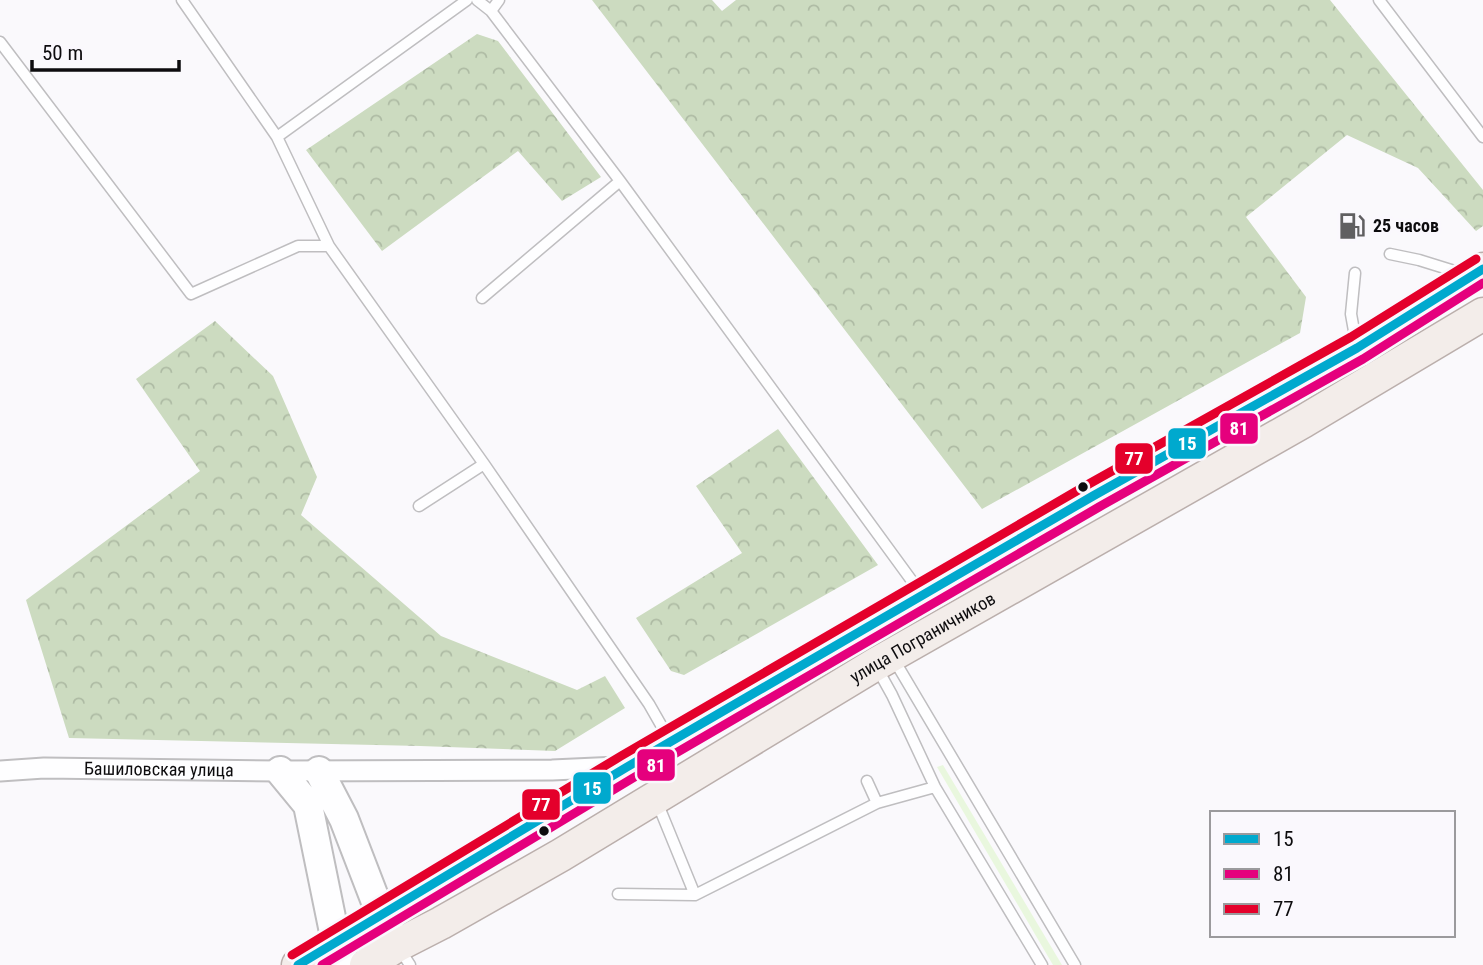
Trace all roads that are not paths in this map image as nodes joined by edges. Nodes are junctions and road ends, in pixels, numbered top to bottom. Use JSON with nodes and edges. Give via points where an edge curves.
{"nodes":[{"id":1,"x":182,"y":0,"type":"edge"},
{"id":2,"x":467,"y":0,"type":"edge"},
{"id":3,"x":477,"y":0,"type":"edge"},
{"id":4,"x":499,"y":0,"type":"edge"},
{"id":5,"x":1379,"y":0,"type":"edge"},
{"id":6,"x":491,"y":11,"type":"junction"},
{"id":7,"x":0,"y":42,"type":"edge"},
{"id":8,"x":276,"y":136,"type":"junction"},
{"id":9,"x":1483,"y":137,"type":"edge"},
{"id":10,"x":620,"y":181,"type":"junction"},
{"id":11,"x":329,"y":246,"type":"junction"},
{"id":12,"x":1390,"y":254,"type":"dead end"},
{"id":13,"x":1477,"y":272,"type":"edge"},
{"id":14,"x":1355,"y":273,"type":"dead end"},
{"id":15,"x":482,"y":298,"type":"dead end"},
{"id":16,"x":1483,"y":314,"type":"edge"},
{"id":17,"x":1357,"y":348,"type":"junction"},
{"id":18,"x":1247,"y":409,"type":"junction"},
{"id":19,"x":1267,"y":441,"type":"junction"},
{"id":20,"x":484,"y":464,"type":"junction"},
{"id":21,"x":1133,"y":473,"type":"junction"},
{"id":22,"x":1164,"y":499,"type":"junction"},
{"id":23,"x":419,"y":506,"type":"dead end"},
{"id":24,"x":923,"y":596,"type":"junction"},
{"id":25,"x":884,"y":660,"type":"junction"},
{"id":26,"x":670,"y":742,"type":"junction"},
{"id":27,"x":627,"y":767,"type":"junction"},
{"id":28,"x":0,"y":771,"type":"edge"},
{"id":29,"x":280,"y":771,"type":"junction"},
{"id":30,"x":319,"y":771,"type":"junction"},
{"id":31,"x":867,"y":781,"type":"dead end"},
{"id":32,"x":935,"y":787,"type":"junction"},
{"id":33,"x":655,"y":799,"type":"junction"},
{"id":34,"x":877,"y":803,"type":"junction"},
{"id":35,"x":618,"y":894,"type":"dead end"},
{"id":36,"x":695,"y":895,"type":"junction"},
{"id":37,"x":381,"y":915,"type":"junction"},
{"id":38,"x":341,"y":953,"type":"edge"},
{"id":39,"x":404,"y":955,"type":"edge"},
{"id":40,"x":298,"y":965,"type":"edge"},
{"id":41,"x":366,"y":965,"type":"edge"},
{"id":42,"x":1042,"y":965,"type":"edge"},
{"id":43,"x":1075,"y":965,"type":"edge"}],
"edges":[{"from":1,"to":8,"type":"lane"},
{"from":2,"to":8,"type":"lane"},
{"from":3,"to":6,"type":"lane"},
{"from":4,"to":6,"type":"lane"},
{"from":5,"to":9,"type":"lane"},
{"from":6,"to":10,"type":"lane"},
{"from":7,"to":11,"type":"lane","via":[[191,294],[298,246]]},
{"from":8,"to":11,"type":"lane"},
{"from":10,"to":15,"type":"lane"},
{"from":10,"to":24,"type":"lane"},
{"from":11,"to":20,"type":"lane"},
{"from":12,"to":13,"type":"lane"},
{"from":13,"to":17,"type":"main road","name":"улица Пограничников"},
{"from":14,"to":17,"type":"lane","via":[[1352,314]]},
{"from":16,"to":19,"type":"main road","name":"улица Пограничников"},
{"from":17,"to":18,"type":"main road","name":"улица Пограничников"},
{"from":18,"to":19,"type":"main road","via":[[1237,426],[1239,434],[1247,440]]},
{"from":18,"to":21,"type":"main road","name":"улица Пограничников"},
{"from":19,"to":22,"type":"main road","name":"улица Пограничников"},
{"from":20,"to":23,"type":"lane"},
{"from":20,"to":26,"type":"lane","via":[[649,704]]},
{"from":21,"to":22,"type":"main road","via":[[1154,469],[1173,475],[1174,486]]},
{"from":21,"to":24,"type":"main road","name":"улица Пограничников"},
{"from":22,"to":25,"type":"main road","name":"улица Пограничников"},
{"from":24,"to":26,"type":"main road","name":"улица Пограничников"},
{"from":25,"to":32,"type":"lane","via":[[892,695]]},
{"from":25,"to":33,"type":"main road","name":"улица Пограничников"},
{"from":25,"to":43,"type":"lane"},
{"from":26,"to":27,"type":"main road","name":"улица Пограничников"},
{"from":27,"to":30,"type":"street","name":"Башиловская улица"},
{"from":27,"to":37,"type":"main road","name":"улица Пограничников"},
{"from":28,"to":29,"type":"street","name":"Башиловская улица"},
{"from":29,"to":30,"type":"street","name":"Башиловская улица"},
{"from":29,"to":38,"type":"main road","via":[[308,805]]},
{"from":30,"to":37,"type":"main road","via":[[344,819]]},
{"from":31,"to":34,"type":"lane"},
{"from":32,"to":34,"type":"lane"},
{"from":32,"to":42,"type":"lane"},
{"from":33,"to":36,"type":"lane"},
{"from":33,"to":39,"type":"main road","name":"улица Пограничников","via":[[441,923]]},
{"from":34,"to":36,"type":"lane"},
{"from":35,"to":36,"type":"lane"},
{"from":37,"to":38,"type":"main road","name":"улица Пограничников"},
{"from":37,"to":39,"type":"main road"},
{"from":38,"to":40,"type":"main road","name":"улица Пограничников"},
{"from":39,"to":41,"type":"main road","name":"улица Пограничников"}]}
